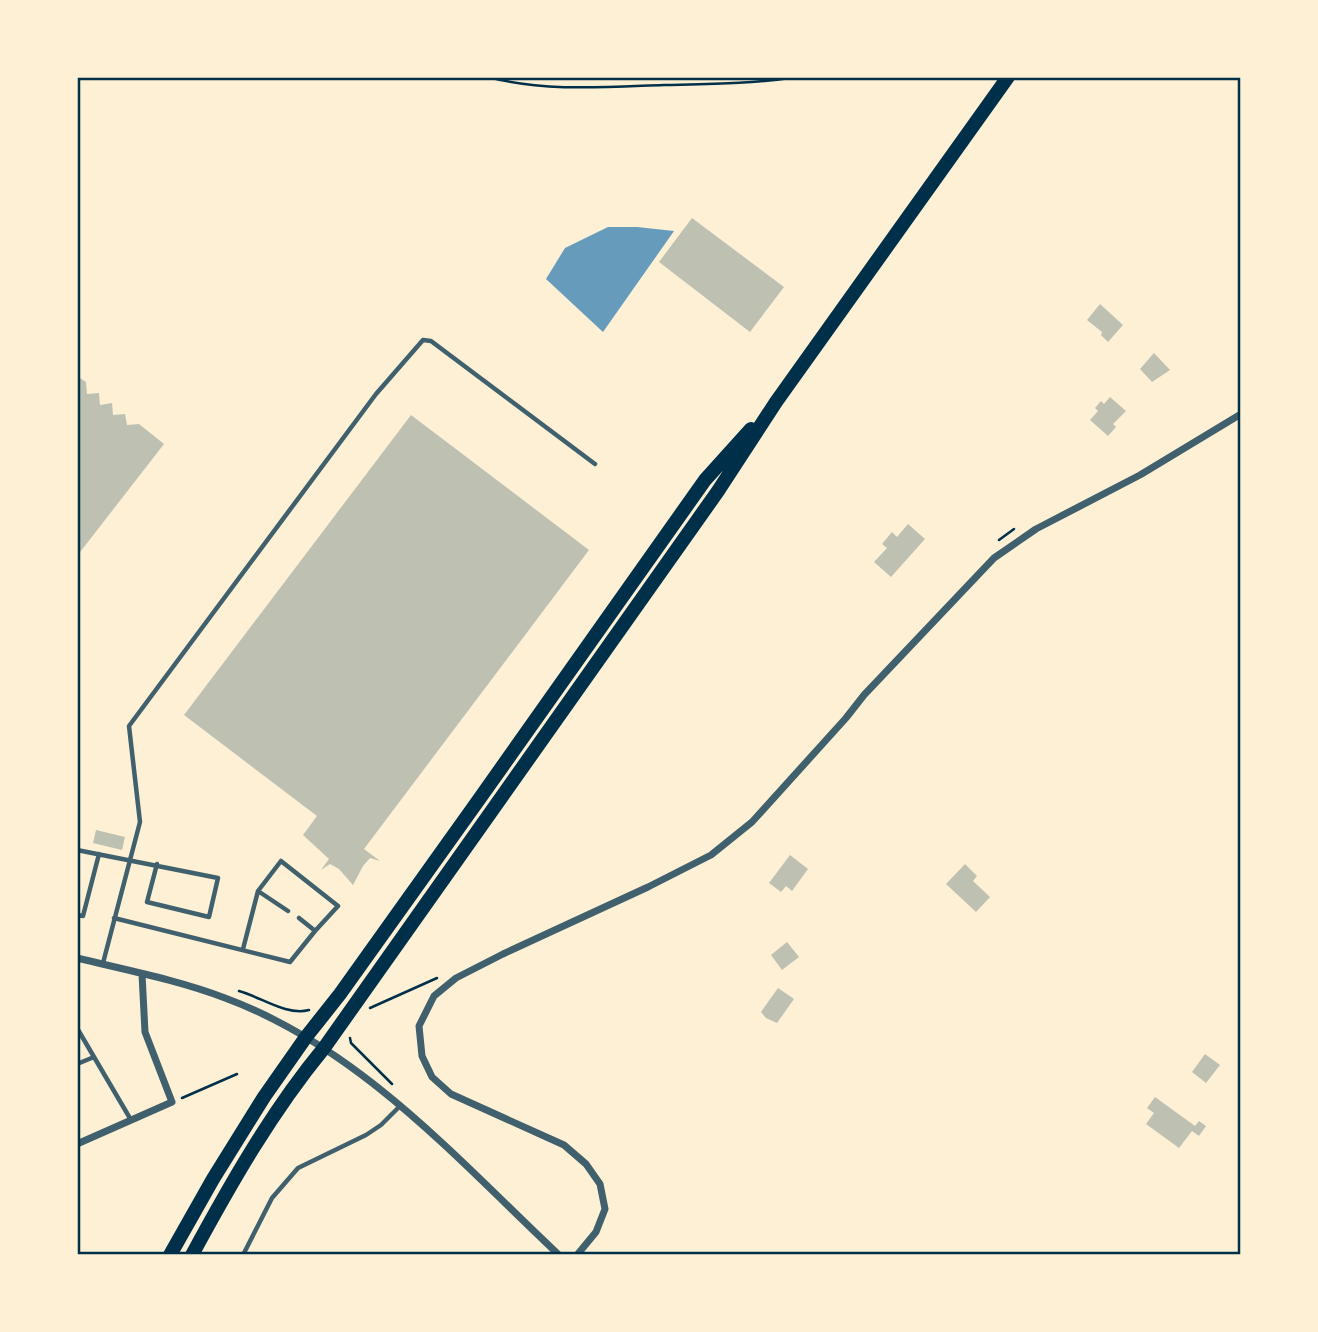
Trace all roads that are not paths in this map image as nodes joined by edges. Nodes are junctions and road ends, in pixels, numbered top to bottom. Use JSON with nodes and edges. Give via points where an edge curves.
{"nodes":[{"id":1,"x":1008,"y":77,"type":"edge"},
{"id":2,"x":776,"y":402,"type":"junction"},
{"id":3,"x":1241,"y":414,"type":"edge"},
{"id":4,"x":595,"y":464,"type":"dead end"},
{"id":5,"x":77,"y":850,"type":"edge"},
{"id":6,"x":99,"y":854,"type":"junction"},
{"id":7,"x":131,"y":860,"type":"junction"},
{"id":8,"x":157,"y":864,"type":"junction"},
{"id":9,"x":258,"y":891,"type":"junction"},
{"id":10,"x":288,"y":911,"type":"dead end"},
{"id":11,"x":77,"y":915,"type":"edge"},
{"id":12,"x":114,"y":918,"type":"junction"},
{"id":13,"x":299,"y":918,"type":"dead end"},
{"id":14,"x":314,"y":930,"type":"junction"},
{"id":15,"x":243,"y":949,"type":"junction"},
{"id":16,"x":77,"y":958,"type":"edge"},
{"id":17,"x":103,"y":964,"type":"junction"},
{"id":18,"x":142,"y":974,"type":"junction"},
{"id":19,"x":77,"y":1028,"type":"edge"},
{"id":20,"x":306,"y":1037,"type":"junction"},
{"id":21,"x":324,"y":1048,"type":"junction"},
{"id":22,"x":94,"y":1057,"type":"junction"},
{"id":23,"x":77,"y":1064,"type":"edge"},
{"id":24,"x":401,"y":1105,"type":"junction"},
{"id":25,"x":131,"y":1121,"type":"junction"},
{"id":26,"x":77,"y":1144,"type":"edge"},
{"id":27,"x":170,"y":1255,"type":"edge"},
{"id":28,"x":192,"y":1255,"type":"edge"},
{"id":29,"x":243,"y":1255,"type":"edge"},
{"id":30,"x":559,"y":1255,"type":"edge"},
{"id":31,"x":577,"y":1255,"type":"edge"}],
"edges":[{"from":1,"to":2,"type":"main road"},
{"from":2,"to":20,"type":"main road","via":[[705,480]]},
{"from":2,"to":21,"type":"main road","via":[[719,491]]},
{"from":3,"to":31,"type":"street","via":[[1140,475],[1036,529],[994,558],[752,822],[711,855],[456,978],[435,996],[419,1026],[422,1056],[432,1077],[451,1094],[564,1145],[600,1184],[605,1209],[596,1232]]},
{"from":4,"to":7,"type":"lane","via":[[431,341],[423,340],[376,394],[130,726],[140,822]]},
{"from":5,"to":6,"type":"lane"},
{"from":6,"to":7,"type":"lane"},
{"from":6,"to":11,"type":"lane","via":[[83,916]]},
{"from":7,"to":8,"type":"lane"},
{"from":7,"to":12,"type":"lane"},
{"from":8,"to":8,"type":"lane","via":[[218,878],[209,917],[148,902]]},
{"from":9,"to":10,"type":"lane"},
{"from":9,"to":14,"type":"lane","via":[[281,861],[338,906]]},
{"from":9,"to":15,"type":"lane"},
{"from":12,"to":15,"type":"lane"},
{"from":12,"to":17,"type":"lane"},
{"from":13,"to":14,"type":"lane"},
{"from":14,"to":15,"type":"lane","via":[[290,962]]},
{"from":16,"to":17,"type":"street"},
{"from":17,"to":18,"type":"street"},
{"from":18,"to":20,"type":"street","via":[[226,998]]},
{"from":18,"to":25,"type":"street","via":[[145,1032],[172,1102]]},
{"from":19,"to":22,"type":"lane"},
{"from":20,"to":21,"type":"street"},
{"from":20,"to":27,"type":"main road","via":[[212,1179]]},
{"from":21,"to":24,"type":"street"},
{"from":21,"to":28,"type":"main road","via":[[282,1102]]},
{"from":22,"to":23,"type":"lane"},
{"from":22,"to":25,"type":"lane"},
{"from":24,"to":29,"type":"lane","via":[[366,1135],[298,1168],[272,1198]]},
{"from":24,"to":30,"type":"street"},
{"from":25,"to":26,"type":"street"}]}
